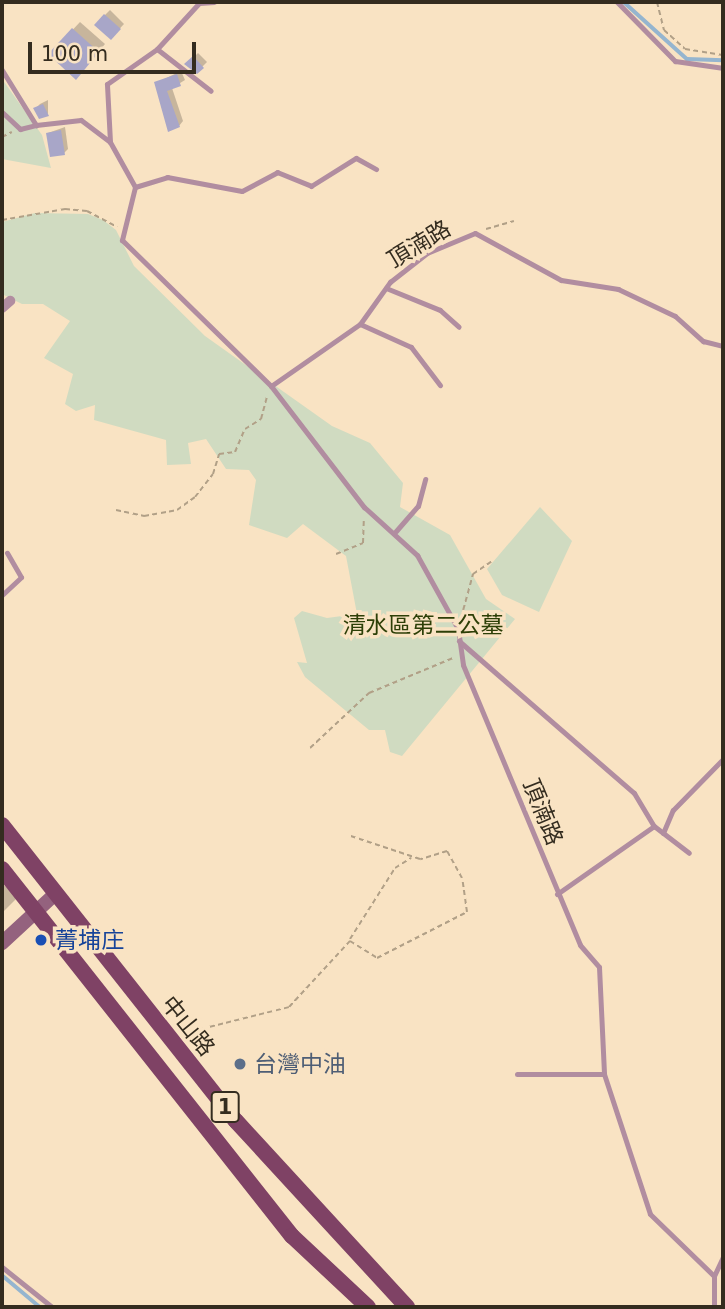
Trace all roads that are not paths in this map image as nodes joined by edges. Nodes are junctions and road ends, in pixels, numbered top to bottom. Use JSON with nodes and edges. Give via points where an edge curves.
{"nodes":[{"id":1,"x":198,"y":2,"type":"edge"},
{"id":2,"x":214,"y":2,"type":"edge"},
{"id":3,"x":617,"y":2,"type":"edge"},
{"id":4,"x":157,"y":49,"type":"junction"},
{"id":5,"x":723,"y":68,"type":"edge"},
{"id":6,"x":2,"y":70,"type":"edge"},
{"id":7,"x":211,"y":91,"type":"dead end"},
{"id":8,"x":2,"y":112,"type":"edge"},
{"id":9,"x":36,"y":125,"type":"junction"},
{"id":10,"x":110,"y":142,"type":"junction"},
{"id":11,"x":376,"y":169,"type":"dead end"},
{"id":12,"x":135,"y":187,"type":"junction"},
{"id":13,"x":386,"y":288,"type":"junction"},
{"id":14,"x":360,"y":324,"type":"junction"},
{"id":15,"x":459,"y":327,"type":"dead end"},
{"id":16,"x":723,"y":346,"type":"edge"},
{"id":17,"x":440,"y":385,"type":"dead end"},
{"id":18,"x":271,"y":386,"type":"junction"},
{"id":19,"x":425,"y":479,"type":"dead end"},
{"id":20,"x":396,"y":531,"type":"junction"},
{"id":21,"x":7,"y":553,"type":"dead end"},
{"id":22,"x":2,"y":595,"type":"edge"},
{"id":23,"x":459,"y":641,"type":"junction"},
{"id":24,"x":722,"y":760,"type":"edge"},
{"id":25,"x":2,"y":825,"type":"edge"},
{"id":26,"x":654,"y":826,"type":"junction"},
{"id":27,"x":663,"y":833,"type":"junction"},
{"id":28,"x":688,"y":853,"type":"dead end"},
{"id":29,"x":2,"y":869,"type":"edge"},
{"id":30,"x":557,"y":894,"type":"junction"},
{"id":31,"x":54,"y":895,"type":"junction"},
{"id":32,"x":34,"y":911,"type":"junction"},
{"id":33,"x":2,"y":943,"type":"edge"},
{"id":34,"x":517,"y":1074,"type":"dead end"},
{"id":35,"x":604,"y":1074,"type":"junction"},
{"id":36,"x":723,"y":1257,"type":"edge"},
{"id":37,"x":2,"y":1267,"type":"edge"},
{"id":38,"x":714,"y":1276,"type":"junction"},
{"id":39,"x":52,"y":1307,"type":"edge"},
{"id":40,"x":368,"y":1307,"type":"edge"},
{"id":41,"x":407,"y":1307,"type":"edge"},
{"id":42,"x":714,"y":1307,"type":"edge"}],
"edges":[{"from":1,"to":2,"type":"lane"},
{"from":1,"to":4,"type":"lane"},
{"from":3,"to":5,"type":"lane","via":[[675,61]]},
{"from":4,"to":7,"type":"lane"},
{"from":4,"to":10,"type":"lane","via":[[107,83]]},
{"from":6,"to":9,"type":"lane"},
{"from":8,"to":9,"type":"lane","via":[[20,129]]},
{"from":9,"to":10,"type":"lane","via":[[81,120]]},
{"from":10,"to":12,"type":"lane"},
{"from":11,"to":12,"type":"lane","via":[[356,158],[311,186],[276,172],[242,191],[167,177]]},
{"from":12,"to":18,"type":"lane","name":"頂湳路","via":[[121,230],[143,268]]},
{"from":13,"to":14,"type":"lane","name":"頂湳路"},
{"from":13,"to":15,"type":"lane","via":[[440,310]]},
{"from":13,"to":16,"type":"lane","name":"頂湳路","via":[[428,253],[475,233],[561,281],[618,289],[675,316],[702,341]]},
{"from":14,"to":17,"type":"lane","via":[[411,347]]},
{"from":14,"to":18,"type":"lane","name":"頂湳路"},
{"from":18,"to":20,"type":"lane","name":"頂湳路","via":[[365,507]]},
{"from":19,"to":20,"type":"lane","via":[[418,506]]},
{"from":20,"to":23,"type":"lane","name":"頂湳路","via":[[417,555],[458,629]]},
{"from":21,"to":22,"type":"lane","via":[[21,577]]},
{"from":23,"to":26,"type":"lane","via":[[634,793]]},
{"from":23,"to":30,"type":"lane","name":"頂湳路","via":[[460,655]]},
{"from":24,"to":27,"type":"lane","via":[[673,810]]},
{"from":25,"to":31,"type":"main road","name":"中山路","number":"1"},
{"from":26,"to":27,"type":"lane"},
{"from":26,"to":30,"type":"lane"},
{"from":27,"to":28,"type":"lane"},
{"from":29,"to":32,"type":"main road","number":"1"},
{"from":30,"to":35,"type":"lane","name":"頂湳路","via":[[580,945],[599,967]]},
{"from":31,"to":32,"type":"street"},
{"from":31,"to":41,"type":"main road","name":"中山路","number":"1","via":[[325,1224]]},
{"from":32,"to":33,"type":"street"},
{"from":32,"to":40,"type":"main road","number":"1","via":[[292,1236]]},
{"from":34,"to":35,"type":"lane"},
{"from":35,"to":38,"type":"lane","name":"頂湳路","via":[[650,1214]]},
{"from":36,"to":38,"type":"lane"},
{"from":37,"to":39,"type":"lane"},
{"from":38,"to":42,"type":"lane"}]}
